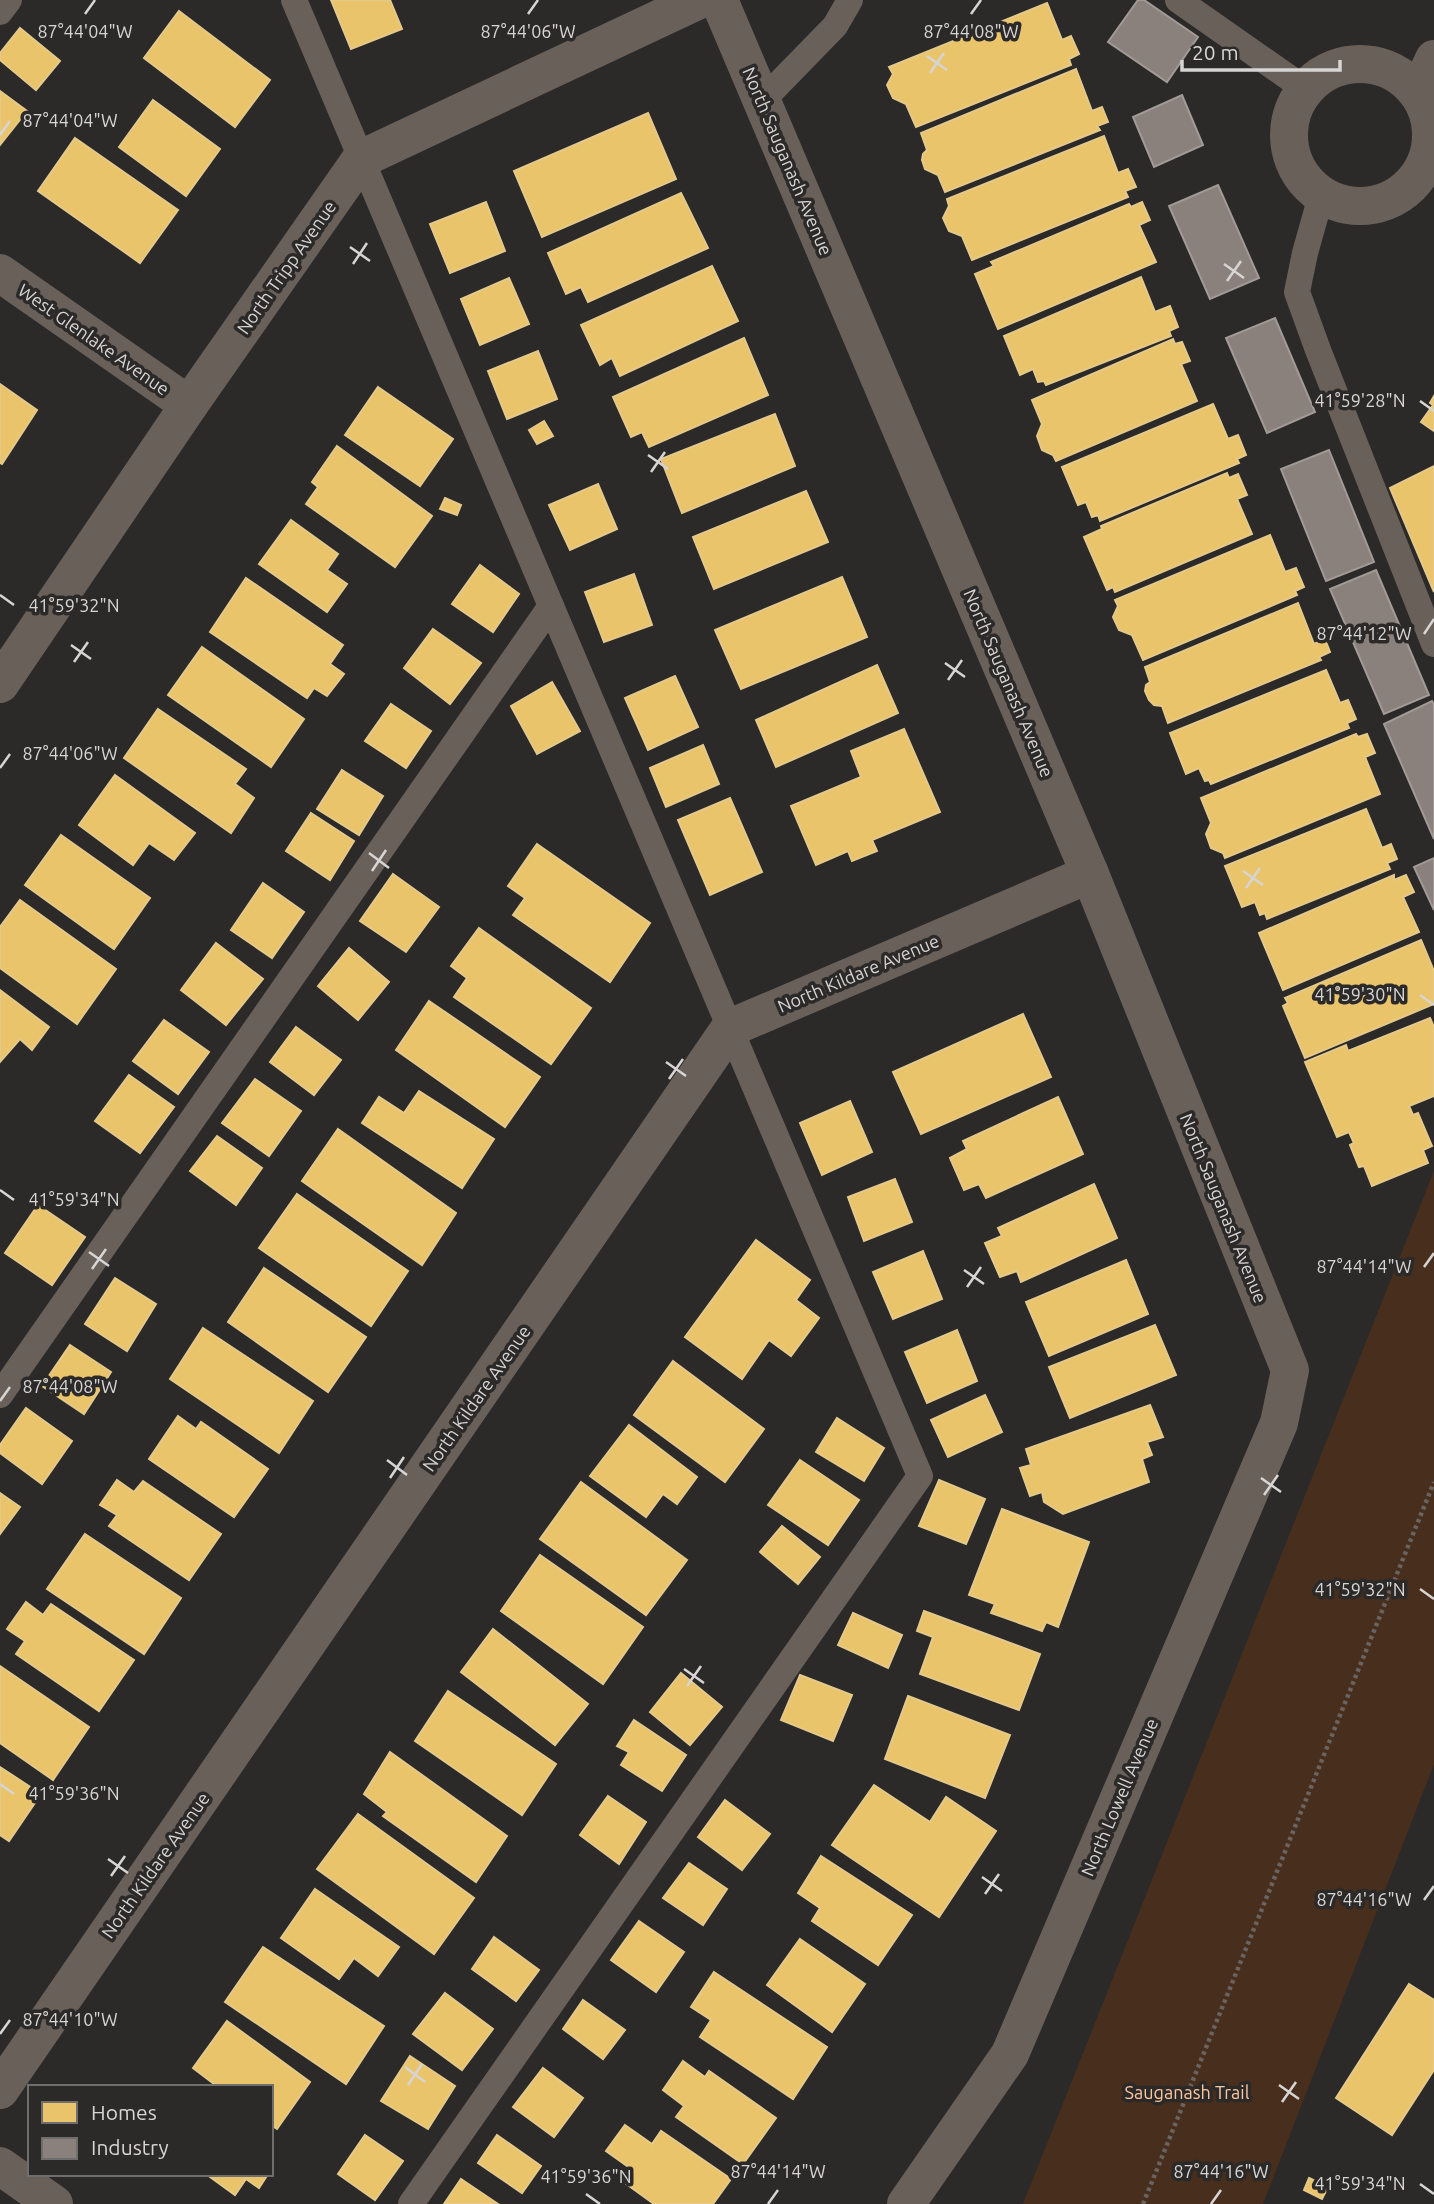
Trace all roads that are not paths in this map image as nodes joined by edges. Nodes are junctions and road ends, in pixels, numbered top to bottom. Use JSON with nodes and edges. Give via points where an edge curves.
{"nodes":[{"id":1,"x":9,"y":0,"type":"edge"},
{"id":2,"x":294,"y":0,"type":"edge"},
{"id":3,"x":699,"y":0,"type":"edge"},
{"id":4,"x":719,"y":0,"type":"edge"},
{"id":5,"x":850,"y":0,"type":"edge"},
{"id":6,"x":1178,"y":0,"type":"edge"},
{"id":7,"x":0,"y":12,"type":"edge"},
{"id":8,"x":1426,"y":76,"type":"edge"},
{"id":9,"x":1306,"y":89,"type":"junction"},
{"id":10,"x":762,"y":101,"type":"junction"},
{"id":11,"x":361,"y":159,"type":"junction"},
{"id":12,"x":1321,"y":196,"type":"junction"},
{"id":13,"x":0,"y":273,"type":"edge"},
{"id":14,"x":189,"y":405,"type":"junction"},
{"id":15,"x":551,"y":606,"type":"junction"},
{"id":16,"x":1434,"y":643,"type":"edge"},
{"id":17,"x":0,"y":684,"type":"edge"},
{"id":18,"x":1090,"y":874,"type":"junction"},
{"id":19,"x":730,"y":1028,"type":"junction"},
{"id":20,"x":1290,"y":1370,"type":"joint"},
{"id":21,"x":0,"y":1395,"type":"edge"},
{"id":22,"x":0,"y":2090,"type":"edge"},
{"id":23,"x":0,"y":2166,"type":"edge"},
{"id":24,"x":54,"y":2204,"type":"edge"},
{"id":25,"x":411,"y":2204,"type":"edge"},
{"id":26,"x":906,"y":2204,"type":"edge"}],
"edges":[{"from":1,"to":7,"type":"lane"},
{"from":2,"to":11,"type":"lane"},
{"from":3,"to":11,"type":"street","name":"North Tripp Avenue"},
{"from":4,"to":10,"type":"street","name":"North Sauganash Avenue"},
{"from":5,"to":10,"type":"lane","via":[[835,26]]},
{"from":6,"to":9,"type":"lane"},
{"from":8,"to":9,"type":"street","via":[[1403,78],[1363,64],[1322,75]]},
{"from":8,"to":12,"type":"street","via":[[1432,140],[1426,164],[1412,185],[1393,199],[1369,207],[1344,206]]},
{"from":9,"to":12,"type":"street","via":[[1293,110],[1290,146],[1304,180]]},
{"from":10,"to":18,"type":"street","name":"North Sauganash Avenue"},
{"from":11,"to":14,"type":"street","name":"North Tripp Avenue"},
{"from":11,"to":15,"type":"lane"},
{"from":12,"to":16,"type":"lane","via":[[1297,292]]},
{"from":13,"to":14,"type":"street","name":"West Glenlake Avenue"},
{"from":14,"to":17,"type":"street","name":"North Tripp Avenue"},
{"from":15,"to":19,"type":"lane"},
{"from":15,"to":21,"type":"lane"},
{"from":18,"to":19,"type":"street","name":"North Kildare Avenue"},
{"from":18,"to":20,"type":"street","name":"North Sauganash Avenue"},
{"from":19,"to":22,"type":"street","name":"North Kildare Avenue"},
{"from":19,"to":25,"type":"lane","via":[[920,1476]]},
{"from":20,"to":26,"type":"street","name":"North Lowell Avenue","via":[[1279,1423],[1010,2054]]},
{"from":23,"to":24,"type":"street"}]}
